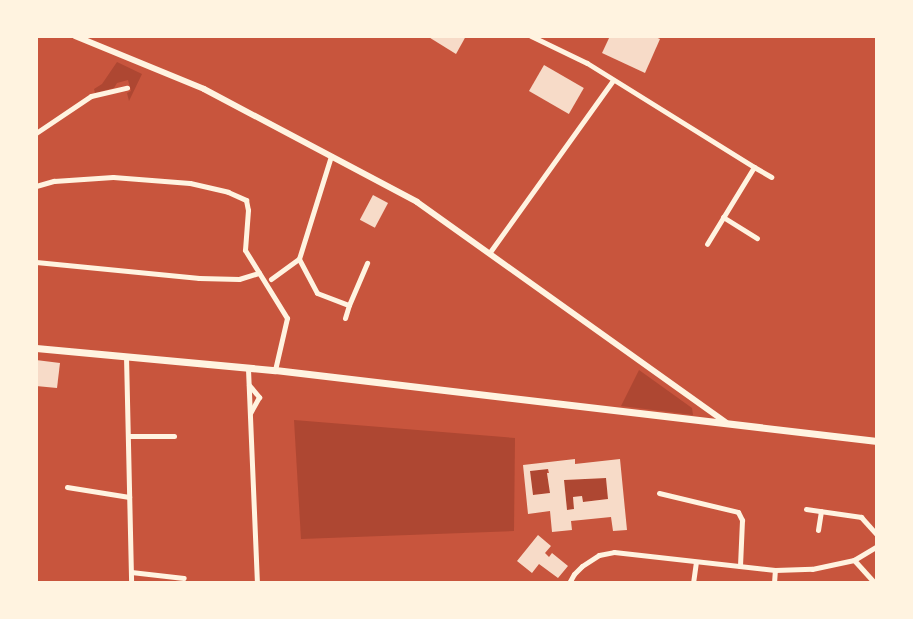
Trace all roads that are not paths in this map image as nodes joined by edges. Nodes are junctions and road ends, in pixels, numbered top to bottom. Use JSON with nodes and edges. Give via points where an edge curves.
{"nodes":[{"id":1,"x":75,"y":36,"type":"edge"},
{"id":2,"x":531,"y":36,"type":"edge"},
{"id":3,"x":613,"y":80,"type":"junction"},
{"id":4,"x":127,"y":88,"type":"dead end"},
{"id":5,"x":36,"y":133,"type":"edge"},
{"id":6,"x":331,"y":156,"type":"junction"},
{"id":7,"x":754,"y":168,"type":"junction"},
{"id":8,"x":771,"y":177,"type":"dead end"},
{"id":9,"x":36,"y":186,"type":"edge"},
{"id":10,"x":723,"y":217,"type":"junction"},
{"id":11,"x":757,"y":238,"type":"dead end"},
{"id":12,"x":707,"y":244,"type":"dead end"},
{"id":13,"x":490,"y":252,"type":"junction"},
{"id":14,"x":299,"y":259,"type":"junction"},
{"id":15,"x":36,"y":262,"type":"edge"},
{"id":16,"x":367,"y":263,"type":"dead end"},
{"id":17,"x":259,"y":273,"type":"junction"},
{"id":18,"x":271,"y":279,"type":"dead end"},
{"id":19,"x":349,"y":305,"type":"junction"},
{"id":20,"x":345,"y":318,"type":"dead end"},
{"id":21,"x":36,"y":348,"type":"edge"},
{"id":22,"x":126,"y":356,"type":"junction"},
{"id":23,"x":248,"y":368,"type":"junction"},
{"id":24,"x":275,"y":370,"type":"junction"},
{"id":25,"x":248,"y":384,"type":"junction"},
{"id":26,"x":700,"y":406,"type":"junction"},
{"id":27,"x":250,"y":414,"type":"junction"},
{"id":28,"x":693,"y":421,"type":"junction"},
{"id":29,"x":726,"y":423,"type":"junction"},
{"id":30,"x":128,"y":436,"type":"junction"},
{"id":31,"x":174,"y":436,"type":"dead end"},
{"id":32,"x":877,"y":441,"type":"edge"},
{"id":33,"x":67,"y":487,"type":"dead end"},
{"id":34,"x":659,"y":493,"type":"dead end"},
{"id":35,"x":129,"y":497,"type":"junction"},
{"id":36,"x":806,"y":509,"type":"dead end"},
{"id":37,"x":821,"y":511,"type":"junction"},
{"id":38,"x":818,"y":530,"type":"dead end"},
{"id":39,"x":877,"y":535,"type":"edge"},
{"id":40,"x":877,"y":546,"type":"edge"},
{"id":41,"x":854,"y":560,"type":"junction"},
{"id":42,"x":696,"y":562,"type":"junction"},
{"id":43,"x":740,"y":566,"type":"junction"},
{"id":44,"x":775,"y":570,"type":"junction"},
{"id":45,"x":131,"y":572,"type":"junction"},
{"id":46,"x":184,"y":578,"type":"dead end"},
{"id":47,"x":132,"y":583,"type":"edge"},
{"id":48,"x":257,"y":583,"type":"edge"},
{"id":49,"x":569,"y":583,"type":"edge"},
{"id":50,"x":693,"y":583,"type":"edge"},
{"id":51,"x":774,"y":583,"type":"edge"},
{"id":52,"x":874,"y":583,"type":"edge"}],
"edges":[{"from":1,"to":6,"type":"street","via":[[204,89]]},
{"from":2,"to":3,"type":"street","via":[[587,63]]},
{"from":3,"to":7,"type":"street"},
{"from":3,"to":13,"type":"street"},
{"from":4,"to":5,"type":"street","via":[[91,96]]},
{"from":6,"to":13,"type":"street","via":[[418,202]]},
{"from":6,"to":14,"type":"street"},
{"from":7,"to":8,"type":"street"},
{"from":7,"to":10,"type":"street"},
{"from":9,"to":17,"type":"street","via":[[54,181],[113,177],[190,184],[228,192],[246,200],[245,250]]},
{"from":10,"to":11,"type":"street"},
{"from":10,"to":12,"type":"street"},
{"from":13,"to":26,"type":"street"},
{"from":14,"to":18,"type":"street"},
{"from":14,"to":19,"type":"street","via":[[318,294]]},
{"from":15,"to":17,"type":"street","via":[[199,278],[239,279]]},
{"from":16,"to":19,"type":"street"},
{"from":17,"to":24,"type":"street","via":[[287,318]]},
{"from":19,"to":20,"type":"street"},
{"from":21,"to":22,"type":"main road"},
{"from":22,"to":23,"type":"main road"},
{"from":22,"to":30,"type":"street"},
{"from":23,"to":24,"type":"main road"},
{"from":23,"to":25,"type":"street"},
{"from":24,"to":28,"type":"main road"},
{"from":25,"to":27,"type":"street"},
{"from":25,"to":27,"type":"street","via":[[259,397]]},
{"from":26,"to":28,"type":"street"},
{"from":26,"to":29,"type":"street"},
{"from":27,"to":48,"type":"street"},
{"from":28,"to":29,"type":"main road"},
{"from":29,"to":32,"type":"main road"},
{"from":30,"to":31,"type":"street"},
{"from":30,"to":35,"type":"street"},
{"from":33,"to":35,"type":"street"},
{"from":34,"to":43,"type":"street","via":[[738,512],[742,520]]},
{"from":35,"to":45,"type":"street"},
{"from":36,"to":37,"type":"street"},
{"from":37,"to":38,"type":"street"},
{"from":37,"to":39,"type":"street","via":[[861,517]]},
{"from":40,"to":41,"type":"street"},
{"from":41,"to":44,"type":"street","via":[[812,569]]},
{"from":41,"to":52,"type":"street"},
{"from":42,"to":43,"type":"street"},
{"from":42,"to":49,"type":"street","via":[[622,552],[606,554],[582,566]]},
{"from":42,"to":50,"type":"street"},
{"from":43,"to":44,"type":"street"},
{"from":44,"to":51,"type":"street"},
{"from":45,"to":46,"type":"street"},
{"from":45,"to":47,"type":"street"}]}
